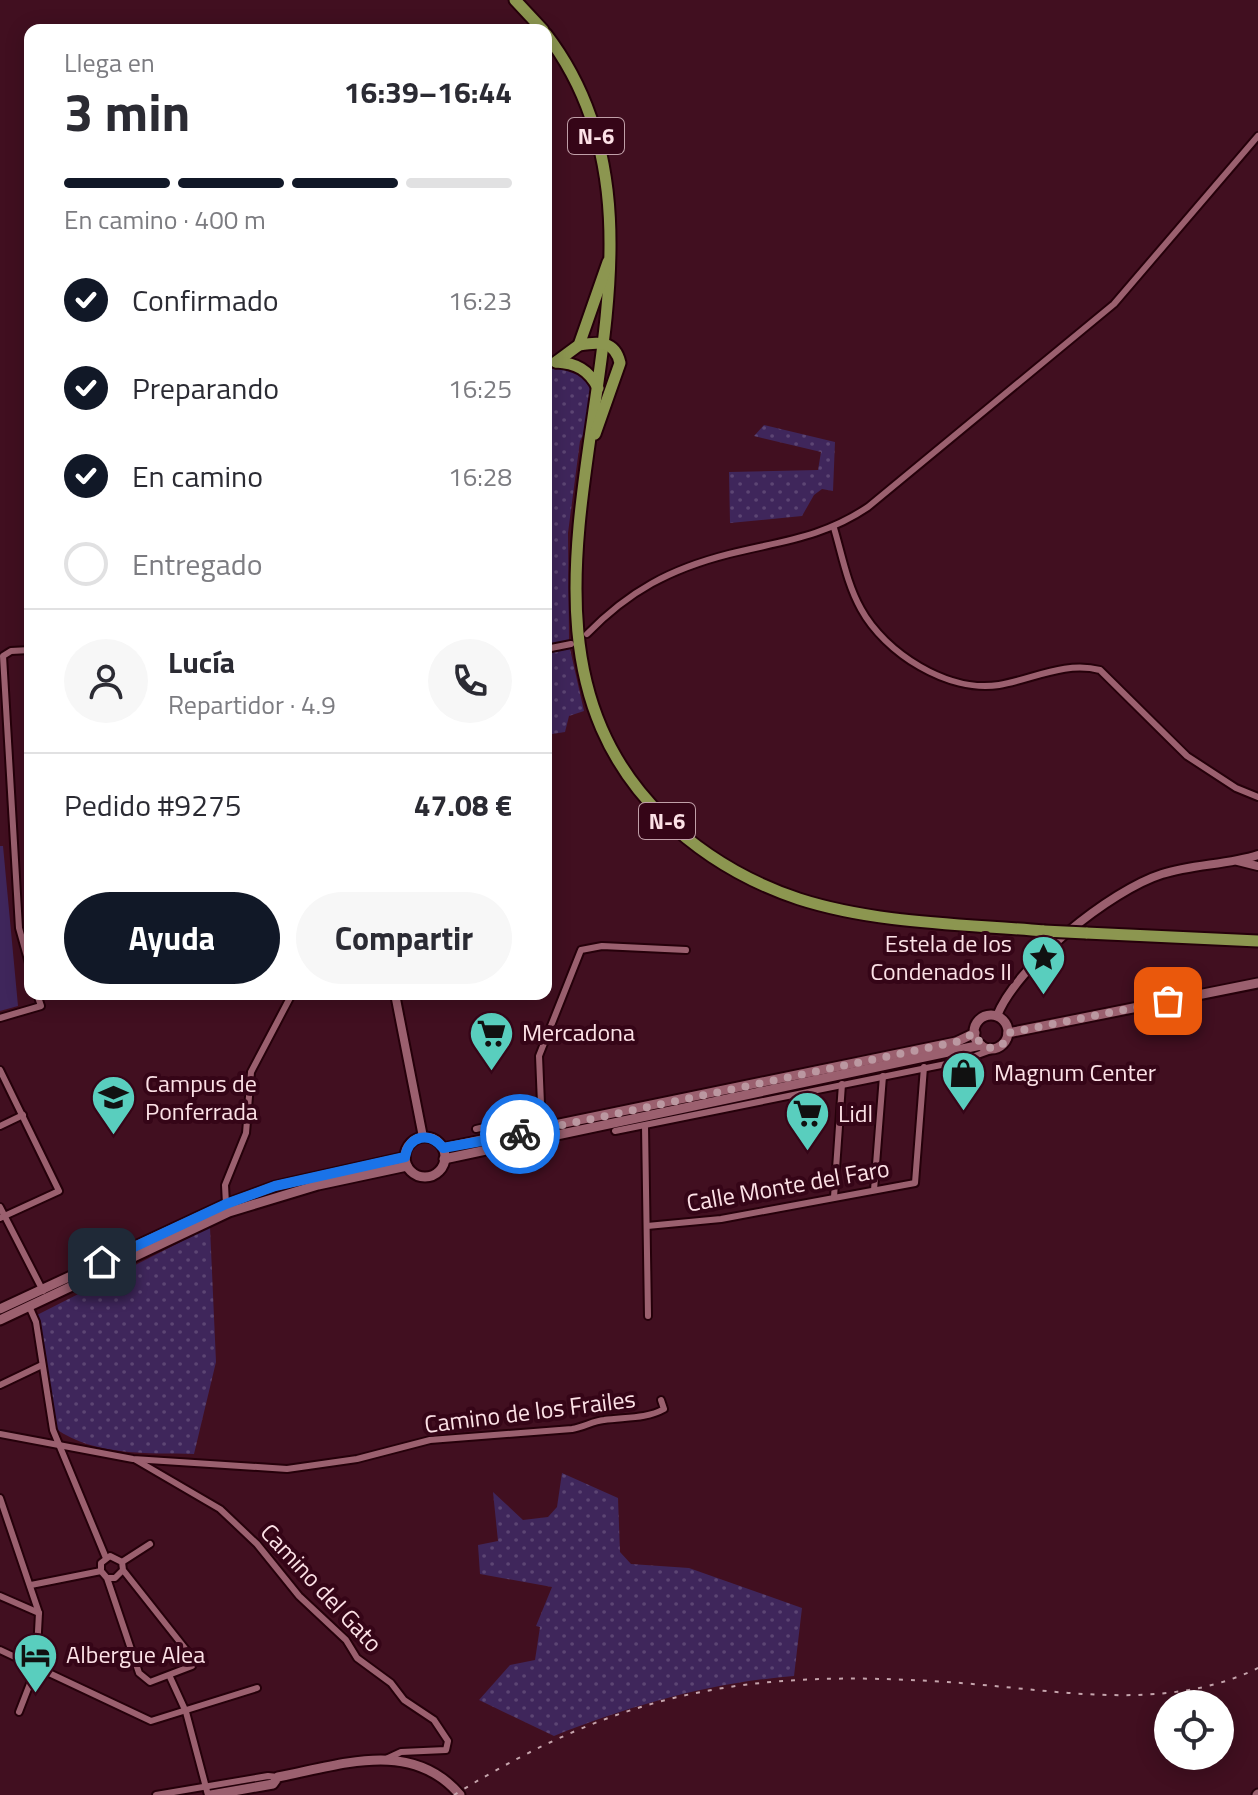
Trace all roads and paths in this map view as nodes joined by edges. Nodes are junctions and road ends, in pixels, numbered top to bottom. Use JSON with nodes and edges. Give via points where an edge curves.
{"nodes":[{"id":1,"x":515,"y":0,"type":"edge"},
{"id":2,"x":537,"y":24,"type":"edge"},
{"id":3,"x":552,"y":44,"type":"edge"},
{"id":4,"x":1258,"y":136,"type":"edge"},
{"id":5,"x":612,"y":250,"type":"junction"},
{"id":6,"x":604,"y":343,"type":"junction"},
{"id":7,"x":579,"y":345,"type":"junction"},
{"id":8,"x":603,"y":359,"type":"junction"},
{"id":9,"x":552,"y":360,"type":"edge"},
{"id":10,"x":552,"y":361,"type":"edge"},
{"id":11,"x":574,"y":363,"type":"junction"},
{"id":12,"x":598,"y":388,"type":"junction"},
{"id":13,"x":590,"y":445,"type":"junction"},
{"id":14,"x":834,"y":528,"type":"junction"},
{"id":15,"x":587,"y":634,"type":"dead end"},
{"id":16,"x":571,"y":644,"type":"dead end"},
{"id":17,"x":552,"y":648,"type":"edge"},
{"id":18,"x":24,"y":650,"type":"edge"},
{"id":19,"x":0,"y":788,"type":"edge"},
{"id":20,"x":11,"y":788,"type":"junction"},
{"id":21,"x":1258,"y":797,"type":"edge"},
{"id":22,"x":1258,"y":855,"type":"edge"},
{"id":23,"x":1238,"y":861,"type":"junction"},
{"id":24,"x":1258,"y":866,"type":"edge"},
{"id":25,"x":1258,"y":934,"type":"edge"},
{"id":26,"x":24,"y":937,"type":"edge"},
{"id":27,"x":1158,"y":938,"type":"junction"},
{"id":28,"x":1258,"y":941,"type":"edge"},
{"id":29,"x":686,"y":950,"type":"dead end"},
{"id":30,"x":1258,"y":983,"type":"edge"},
{"id":31,"x":39,"y":1000,"type":"edge"},
{"id":32,"x":289,"y":1000,"type":"edge"},
{"id":33,"x":396,"y":1000,"type":"edge"},
{"id":34,"x":997,"y":1016,"type":"junction"},
{"id":35,"x":0,"y":1018,"type":"edge"},
{"id":36,"x":975,"y":1033,"type":"junction"},
{"id":37,"x":1008,"y":1033,"type":"junction"},
{"id":38,"x":981,"y":1045,"type":"junction"},
{"id":39,"x":994,"y":1049,"type":"junction"},
{"id":40,"x":924,"y":1067,"type":"junction"},
{"id":41,"x":1,"y":1075,"type":"edge"},
{"id":42,"x":883,"y":1076,"type":"junction"},
{"id":43,"x":842,"y":1084,"type":"junction"},
{"id":44,"x":540,"y":1107,"type":"junction"},
{"id":45,"x":23,"y":1115,"type":"junction"},
{"id":46,"x":526,"y":1118,"type":"junction"},
{"id":47,"x":497,"y":1124,"type":"junction"},
{"id":48,"x":0,"y":1126,"type":"edge"},
{"id":49,"x":541,"y":1126,"type":"junction"},
{"id":50,"x":645,"y":1126,"type":"junction"},
{"id":51,"x":476,"y":1129,"type":"dead end"},
{"id":52,"x":615,"y":1131,"type":"dead end"},
{"id":53,"x":423,"y":1137,"type":"junction"},
{"id":54,"x":490,"y":1139,"type":"junction"},
{"id":55,"x":444,"y":1154,"type":"junction"},
{"id":56,"x":406,"y":1161,"type":"junction"},
{"id":57,"x":874,"y":1190,"type":"junction"},
{"id":58,"x":834,"y":1197,"type":"junction"},
{"id":59,"x":0,"y":1207,"type":"edge"},
{"id":60,"x":228,"y":1208,"type":"junction"},
{"id":61,"x":2,"y":1217,"type":"edge"},
{"id":62,"x":647,"y":1226,"type":"junction"},
{"id":63,"x":43,"y":1291,"type":"junction"},
{"id":64,"x":29,"y":1306,"type":"junction"},
{"id":65,"x":0,"y":1309,"type":"edge"},
{"id":66,"x":648,"y":1316,"type":"dead end"},
{"id":67,"x":0,"y":1320,"type":"edge"},
{"id":68,"x":42,"y":1365,"type":"junction"},
{"id":69,"x":0,"y":1385,"type":"edge"},
{"id":70,"x":661,"y":1400,"type":"dead end"},
{"id":71,"x":0,"y":1434,"type":"edge"},
{"id":72,"x":59,"y":1443,"type":"junction"},
{"id":73,"x":133,"y":1459,"type":"junction"},
{"id":74,"x":0,"y":1501,"type":"edge"},
{"id":75,"x":150,"y":1544,"type":"dead end"},
{"id":76,"x":106,"y":1558,"type":"junction"},
{"id":77,"x":122,"y":1566,"type":"junction"},
{"id":78,"x":101,"y":1571,"type":"junction"},
{"id":79,"x":107,"y":1578,"type":"junction"},
{"id":80,"x":31,"y":1585,"type":"junction"},
{"id":81,"x":0,"y":1596,"type":"edge"},
{"id":82,"x":39,"y":1613,"type":"junction"},
{"id":83,"x":0,"y":1650,"type":"edge"},
{"id":84,"x":36,"y":1668,"type":"junction"},
{"id":85,"x":170,"y":1677,"type":"junction"},
{"id":86,"x":257,"y":1688,"type":"dead end"},
{"id":87,"x":19,"y":1712,"type":"dead end"},
{"id":88,"x":186,"y":1712,"type":"junction"},
{"id":89,"x":383,"y":1760,"type":"junction"},
{"id":90,"x":208,"y":1792,"type":"edge"},
{"id":91,"x":156,"y":1795,"type":"edge"},
{"id":92,"x":460,"y":1795,"type":"edge"}],
"edges":[{"from":1,"to":2,"type":"highway","number":"N-6"},
{"from":3,"to":5,"type":"highway","number":"N-6","via":[[576,79],[604,161]]},
{"from":4,"to":14,"type":"street","via":[[1114,304],[975,422]]},
{"from":5,"to":6,"type":"highway","number":"N-6"},
{"from":5,"to":7,"type":"highway"},
{"from":6,"to":7,"type":"highway"},
{"from":6,"to":8,"type":"highway","number":"N-6"},
{"from":6,"to":13,"type":"highway","via":[[618,355],[619,369]]},
{"from":7,"to":9,"type":"highway"},
{"from":8,"to":11,"type":"highway"},
{"from":8,"to":12,"type":"highway","number":"N-6"},
{"from":10,"to":11,"type":"highway"},
{"from":11,"to":12,"type":"highway"},
{"from":12,"to":13,"type":"highway","number":"N-6"},
{"from":13,"to":27,"type":"highway","number":"N-6","bridge":true,"via":[[575,580],[580,647],[599,720],[618,761],[642,797],[685,839],[743,878],[801,900],[861,914]]},
{"from":14,"to":15,"type":"street","via":[[715,558],[659,579],[624,598]]},
{"from":14,"to":21,"type":"street","via":[[861,610],[909,659],[934,674],[985,686],[1058,669],[1100,670],[1187,756]]},
{"from":16,"to":17,"type":"street"},
{"from":18,"to":20,"type":"street","via":[[3,656]]},
{"from":19,"to":20,"type":"street"},
{"from":20,"to":26,"type":"street","via":[[19,928]]},
{"from":22,"to":23,"type":"street"},
{"from":23,"to":24,"type":"street"},
{"from":23,"to":34,"type":"street","via":[[1157,875],[1096,908],[1011,990]]},
{"from":25,"to":27,"type":"highway","number":"N-6"},
{"from":27,"to":28,"type":"highway","number":"N-6"},
{"from":29,"to":44,"type":"street","via":[[581,950],[539,1056]]},
{"from":30,"to":37,"type":"main road"},
{"from":31,"to":35,"type":"street","via":[[41,1006]]},
{"from":32,"to":60,"type":"street","via":[[251,1072],[246,1133],[225,1185]]},
{"from":33,"to":53,"type":"street"},
{"from":34,"to":36,"type":"main road","via":[[980,1020]]},
{"from":34,"to":37,"type":"main road"},
{"from":36,"to":38,"type":"main road"},
{"from":36,"to":49,"type":"main road","via":[[956,1042]]},
{"from":37,"to":39,"type":"main road"},
{"from":38,"to":39,"type":"main road"},
{"from":38,"to":55,"type":"main road"},
{"from":39,"to":40,"type":"street"},
{"from":40,"to":42,"type":"street"},
{"from":40,"to":57,"type":"street","name":"Calle Monte del Faro","via":[[915,1183]]},
{"from":41,"to":45,"type":"street"},
{"from":42,"to":43,"type":"street"},
{"from":42,"to":57,"type":"street"},
{"from":43,"to":50,"type":"street"},
{"from":43,"to":58,"type":"street"},
{"from":44,"to":46,"type":"street"},
{"from":44,"to":49,"type":"street"},
{"from":45,"to":48,"type":"street"},
{"from":45,"to":61,"type":"street","via":[[59,1191]]},
{"from":46,"to":47,"type":"street"},
{"from":46,"to":49,"type":"street"},
{"from":47,"to":51,"type":"street"},
{"from":47,"to":54,"type":"street"},
{"from":49,"to":54,"type":"main road"},
{"from":50,"to":52,"type":"street"},
{"from":50,"to":62,"type":"street"},
{"from":53,"to":55,"type":"main road","via":[[437,1141]]},
{"from":53,"to":56,"type":"main road","via":[[410,1143]]},
{"from":54,"to":55,"type":"main road"},
{"from":55,"to":56,"type":"main road","via":[[440,1169],[430,1176],[419,1176]]},
{"from":56,"to":60,"type":"main road","via":[[275,1186]]},
{"from":57,"to":58,"type":"street","name":"Calle Monte del Faro"},
{"from":58,"to":62,"type":"street","name":"Calle Monte del Faro","via":[[721,1219]]},
{"from":59,"to":61,"type":"street"},
{"from":60,"to":63,"type":"main road"},
{"from":60,"to":64,"type":"main road"},
{"from":61,"to":63,"type":"street"},
{"from":62,"to":66,"type":"street"},
{"from":63,"to":65,"type":"main road"},
{"from":64,"to":67,"type":"main road"},
{"from":64,"to":68,"type":"street"},
{"from":68,"to":69,"type":"street"},
{"from":68,"to":72,"type":"street"},
{"from":70,"to":73,"type":"street","name":"Camino de los Frailes","via":[[664,1409],[653,1415],[599,1420],[590,1427],[430,1440],[306,1468]]},
{"from":71,"to":72,"type":"street","name":"Camino de los Frailes"},
{"from":72,"to":73,"type":"street","name":"Camino de los Frailes"},
{"from":72,"to":76,"type":"street"},
{"from":73,"to":89,"type":"street","name":"Camino del Gato","via":[[220,1509],[346,1640],[357,1658],[434,1720],[448,1741],[446,1750],[401,1752]]},
{"from":74,"to":80,"type":"street"},
{"from":75,"to":77,"type":"street"},
{"from":76,"to":77,"type":"street","via":[[115,1557]]},
{"from":76,"to":78,"type":"street"},
{"from":77,"to":79,"type":"street","via":[[118,1577]]},
{"from":77,"to":85,"type":"street","via":[[191,1656],[192,1666]]},
{"from":78,"to":79,"type":"street"},
{"from":78,"to":80,"type":"street"},
{"from":79,"to":85,"type":"street","via":[[139,1673],[150,1682]]},
{"from":80,"to":82,"type":"street"},
{"from":81,"to":82,"type":"street"},
{"from":82,"to":84,"type":"street"},
{"from":83,"to":84,"type":"street"},
{"from":84,"to":87,"type":"street"},
{"from":84,"to":88,"type":"street","via":[[151,1721]]},
{"from":85,"to":88,"type":"street"},
{"from":86,"to":88,"type":"street"},
{"from":88,"to":90,"type":"street"},
{"from":89,"to":90,"type":"main road"},
{"from":89,"to":92,"type":"main road","via":[[428,1767]]},
{"from":90,"to":91,"type":"street"}]}
